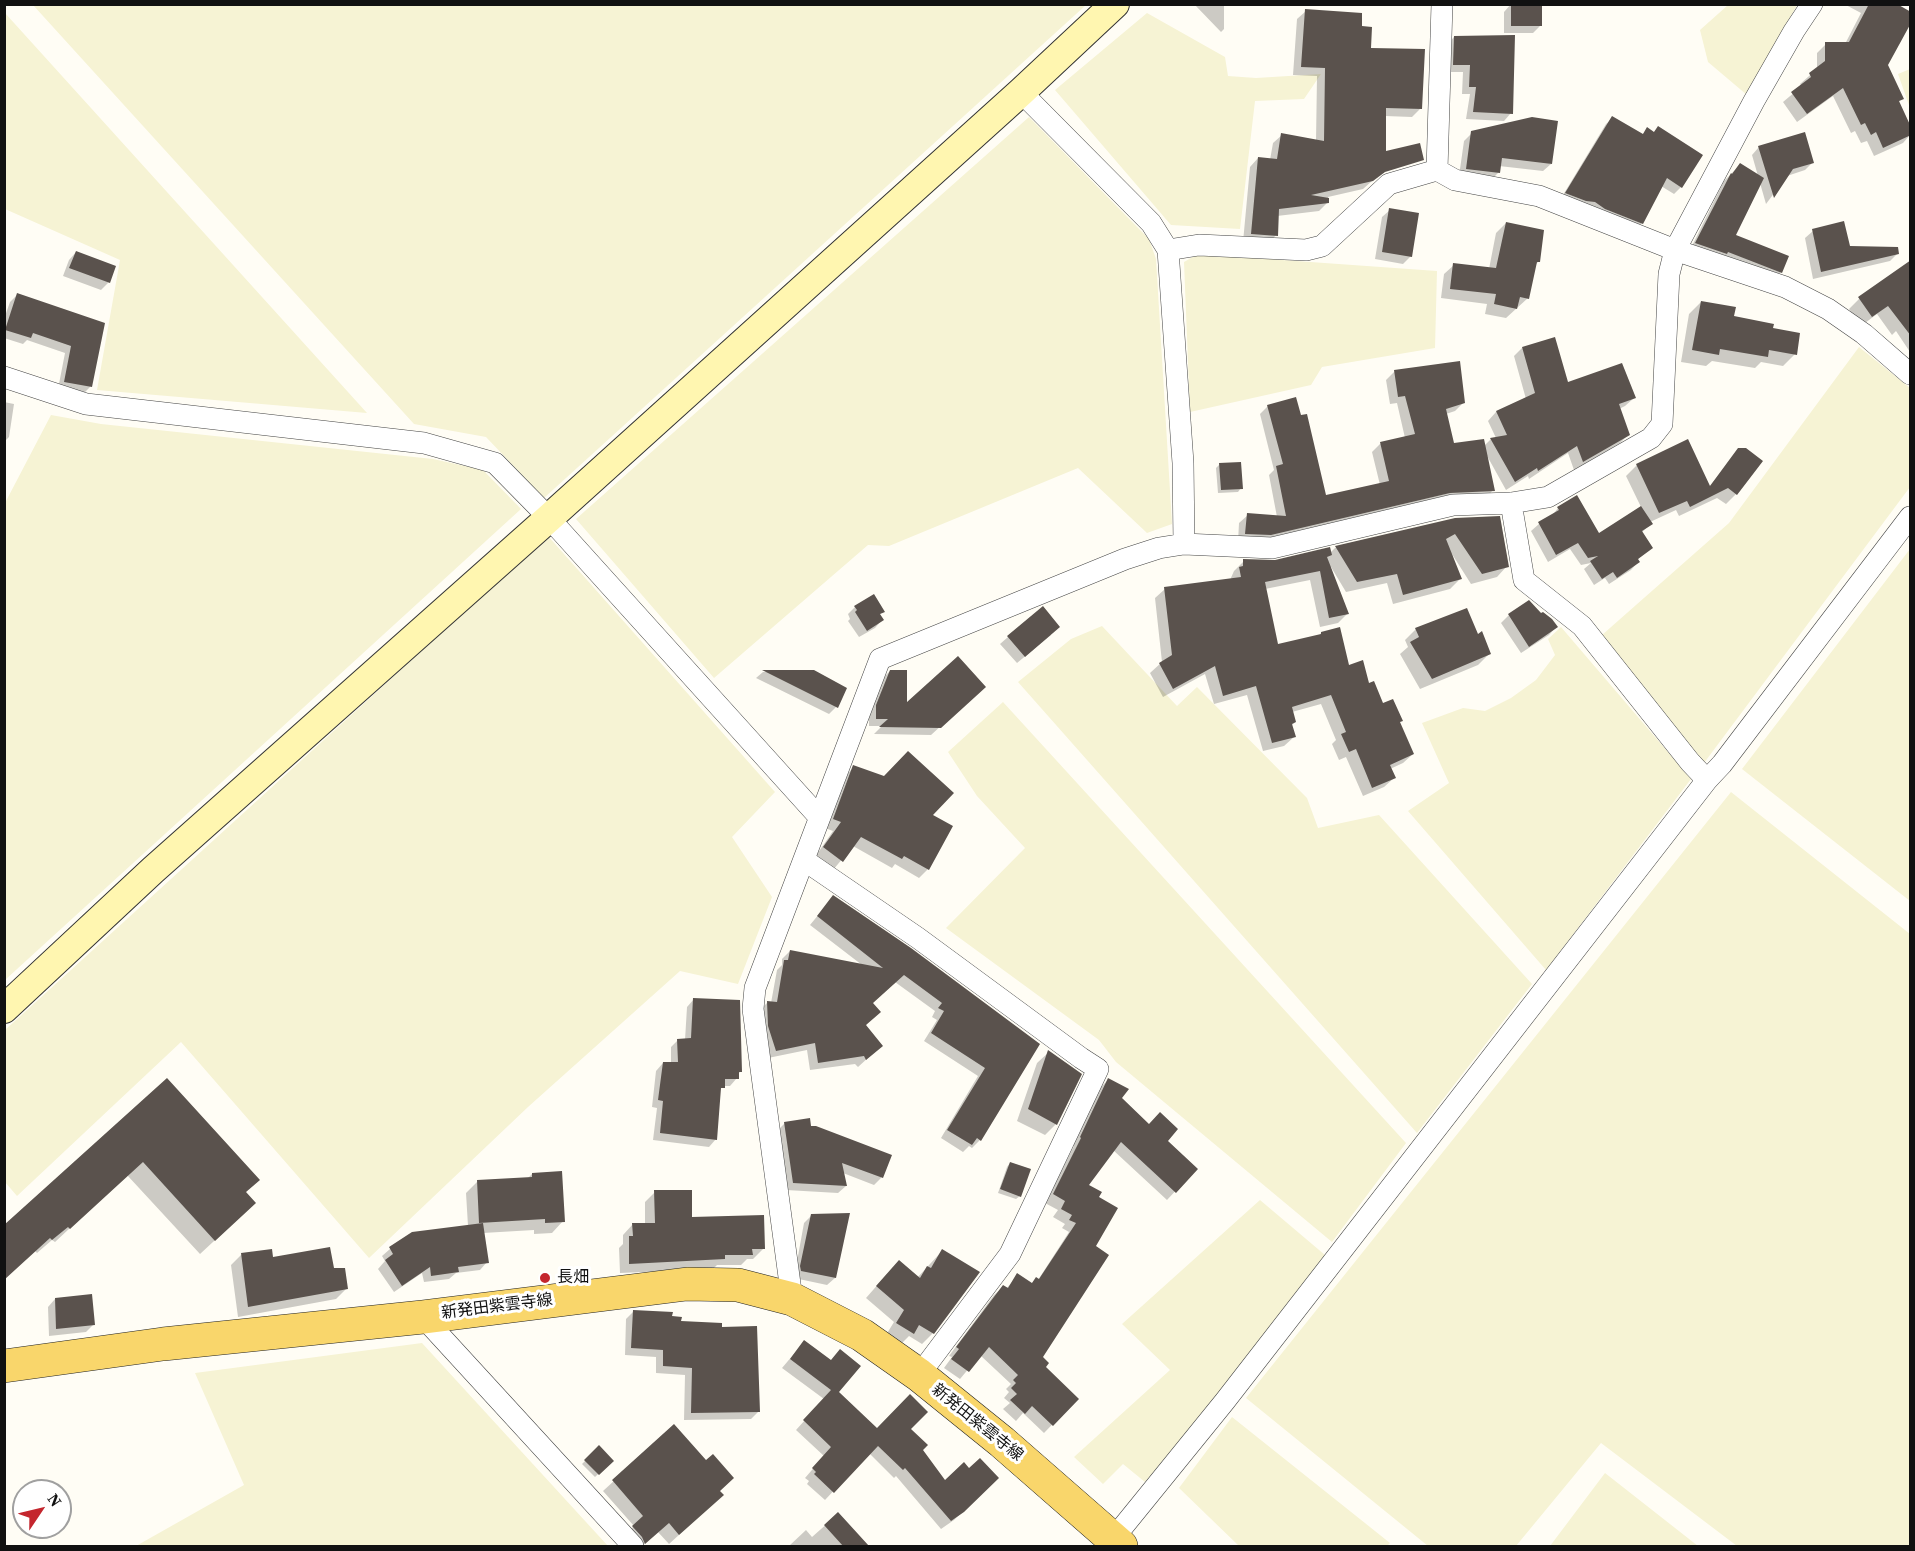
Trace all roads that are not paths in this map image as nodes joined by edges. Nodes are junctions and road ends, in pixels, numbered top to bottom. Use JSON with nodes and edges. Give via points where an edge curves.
{"nodes":[{"id":1,"x":1115,"y":4,"type":"edge"},
{"id":2,"x":1442,"y":4,"type":"edge"},
{"id":3,"x":1812,"y":4,"type":"edge"},
{"id":4,"x":1021,"y":92,"type":"junction"},
{"id":5,"x":1437,"y":170,"type":"junction"},
{"id":6,"x":1168,"y":250,"type":"junction"},
{"id":7,"x":1675,"y":250,"type":"junction"},
{"id":8,"x":1911,"y":374,"type":"edge"},
{"id":9,"x":4,"y":377,"type":"edge"},
{"id":10,"x":1511,"y":503,"type":"junction"},
{"id":11,"x":1911,"y":517,"type":"edge"},
{"id":12,"x":549,"y":518,"type":"junction"},
{"id":13,"x":1184,"y":544,"type":"junction"},
{"id":14,"x":1707,"y":780,"type":"junction"},
{"id":15,"x":819,"y":817,"type":"junction"},
{"id":16,"x":804,"y":860,"type":"junction"},
{"id":17,"x":4,"y":1009,"type":"edge"},
{"id":18,"x":792,"y":1299,"type":"junction"},
{"id":19,"x":423,"y":1317,"type":"junction"},
{"id":20,"x":4,"y":1366,"type":"edge"},
{"id":21,"x":918,"y":1375,"type":"junction"},
{"id":22,"x":1117,"y":1543,"type":"edge"},
{"id":23,"x":633,"y":1546,"type":"edge"}],
"edges":[{"from":1,"to":4,"type":"street"},
{"from":2,"to":5,"type":"street"},
{"from":3,"to":7,"type":"street","via":[[1754,101]]},
{"from":4,"to":6,"type":"street","via":[[1151,223]]},
{"from":4,"to":12,"type":"street"},
{"from":5,"to":6,"type":"street","via":[[1389,184],[1322,246],[1306,250],[1200,245]]},
{"from":5,"to":7,"type":"street","via":[[1455,180],[1539,196]]},
{"from":6,"to":13,"type":"street","via":[[1183,463]]},
{"from":7,"to":8,"type":"street","via":[[1785,286],[1864,334]]},
{"from":7,"to":10,"type":"street","via":[[1669,274],[1662,424],[1636,448],[1548,497]]},
{"from":9,"to":12,"type":"street","via":[[86,404],[424,443],[495,463]]},
{"from":10,"to":13,"type":"street","via":[[1453,505],[1272,548]]},
{"from":10,"to":14,"type":"street","via":[[1524,580],[1582,626]]},
{"from":11,"to":14,"type":"street"},
{"from":12,"to":15,"type":"street"},
{"from":12,"to":17,"type":"street","via":[[153,870]]},
{"from":13,"to":15,"type":"street","via":[[1125,559],[880,659]]},
{"from":14,"to":22,"type":"street"},
{"from":15,"to":16,"type":"street"},
{"from":16,"to":18,"type":"street","via":[[755,988],[753,1009]]},
{"from":16,"to":21,"type":"street","via":[[1098,1069],[1010,1254]]},
{"from":18,"to":19,"type":"main road","name":"新発田紫雲寺線","via":[[738,1285],[687,1284]]},
{"from":18,"to":21,"type":"main road","name":"新発田紫雲寺線","via":[[862,1335]]},
{"from":19,"to":20,"type":"main road","name":"新発田紫雲寺線","via":[[163,1344]]},
{"from":19,"to":23,"type":"street"},
{"from":21,"to":22,"type":"main road","name":"新発田紫雲寺線"}]}
